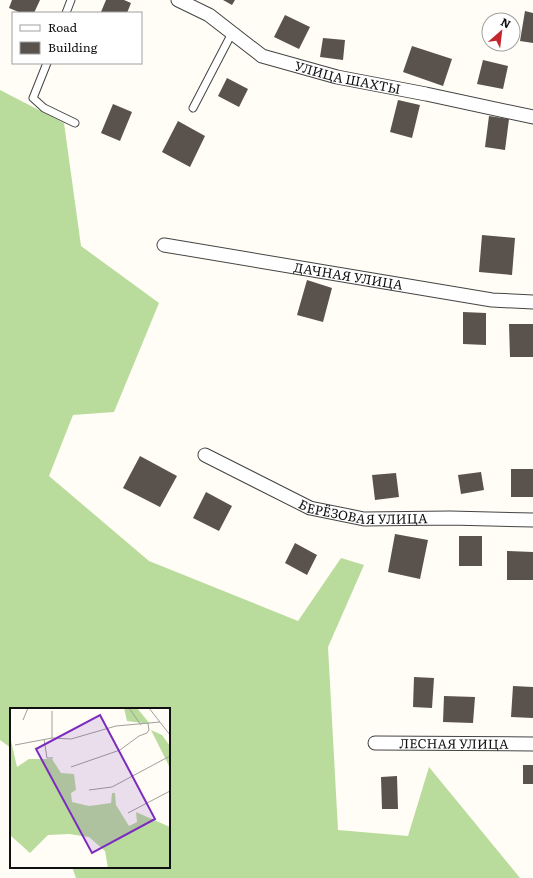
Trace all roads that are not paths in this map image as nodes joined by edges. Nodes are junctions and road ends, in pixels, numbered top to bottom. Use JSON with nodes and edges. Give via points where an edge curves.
{"nodes":[{"id":1,"x":71,"y":0,"type":"edge"},
{"id":2,"x":178,"y":0,"type":"edge"},
{"id":3,"x":66,"y":12,"type":"edge"},
{"id":4,"x":232,"y":33,"type":"junction"},
{"id":5,"x":47,"y":64,"type":"edge"},
{"id":6,"x":193,"y":108,"type":"dead end"},
{"id":7,"x":533,"y":117,"type":"edge"},
{"id":8,"x":75,"y":123,"type":"dead end"},
{"id":9,"x":164,"y":245,"type":"dead end"},
{"id":10,"x":533,"y":302,"type":"edge"},
{"id":11,"x":205,"y":455,"type":"dead end"},
{"id":12,"x":533,"y":520,"type":"edge"},
{"id":13,"x":375,"y":743,"type":"dead end"},
{"id":14,"x":533,"y":744,"type":"edge"}],
"edges":[{"from":1,"to":3,"type":"lane"},
{"from":2,"to":4,"type":"street","name":"УЛИЦА ШАХТЫ","via":[[209,15]]},
{"from":4,"to":6,"type":"lane"},
{"from":4,"to":7,"type":"street","name":"УЛИЦА ШАХТЫ","via":[[262,56],[336,78]]},
{"from":5,"to":8,"type":"lane","via":[[34,98],[44,108]]},
{"from":9,"to":10,"type":"street","name":"ДАЧНАЯ УЛИЦА","via":[[492,300]]},
{"from":11,"to":12,"type":"street","name":"БЕРЁЗОВАЯ УЛИЦА","via":[[310,508],[364,519]]},
{"from":13,"to":14,"type":"street","name":"ЛЕСНАЯ УЛИЦА"}]}
